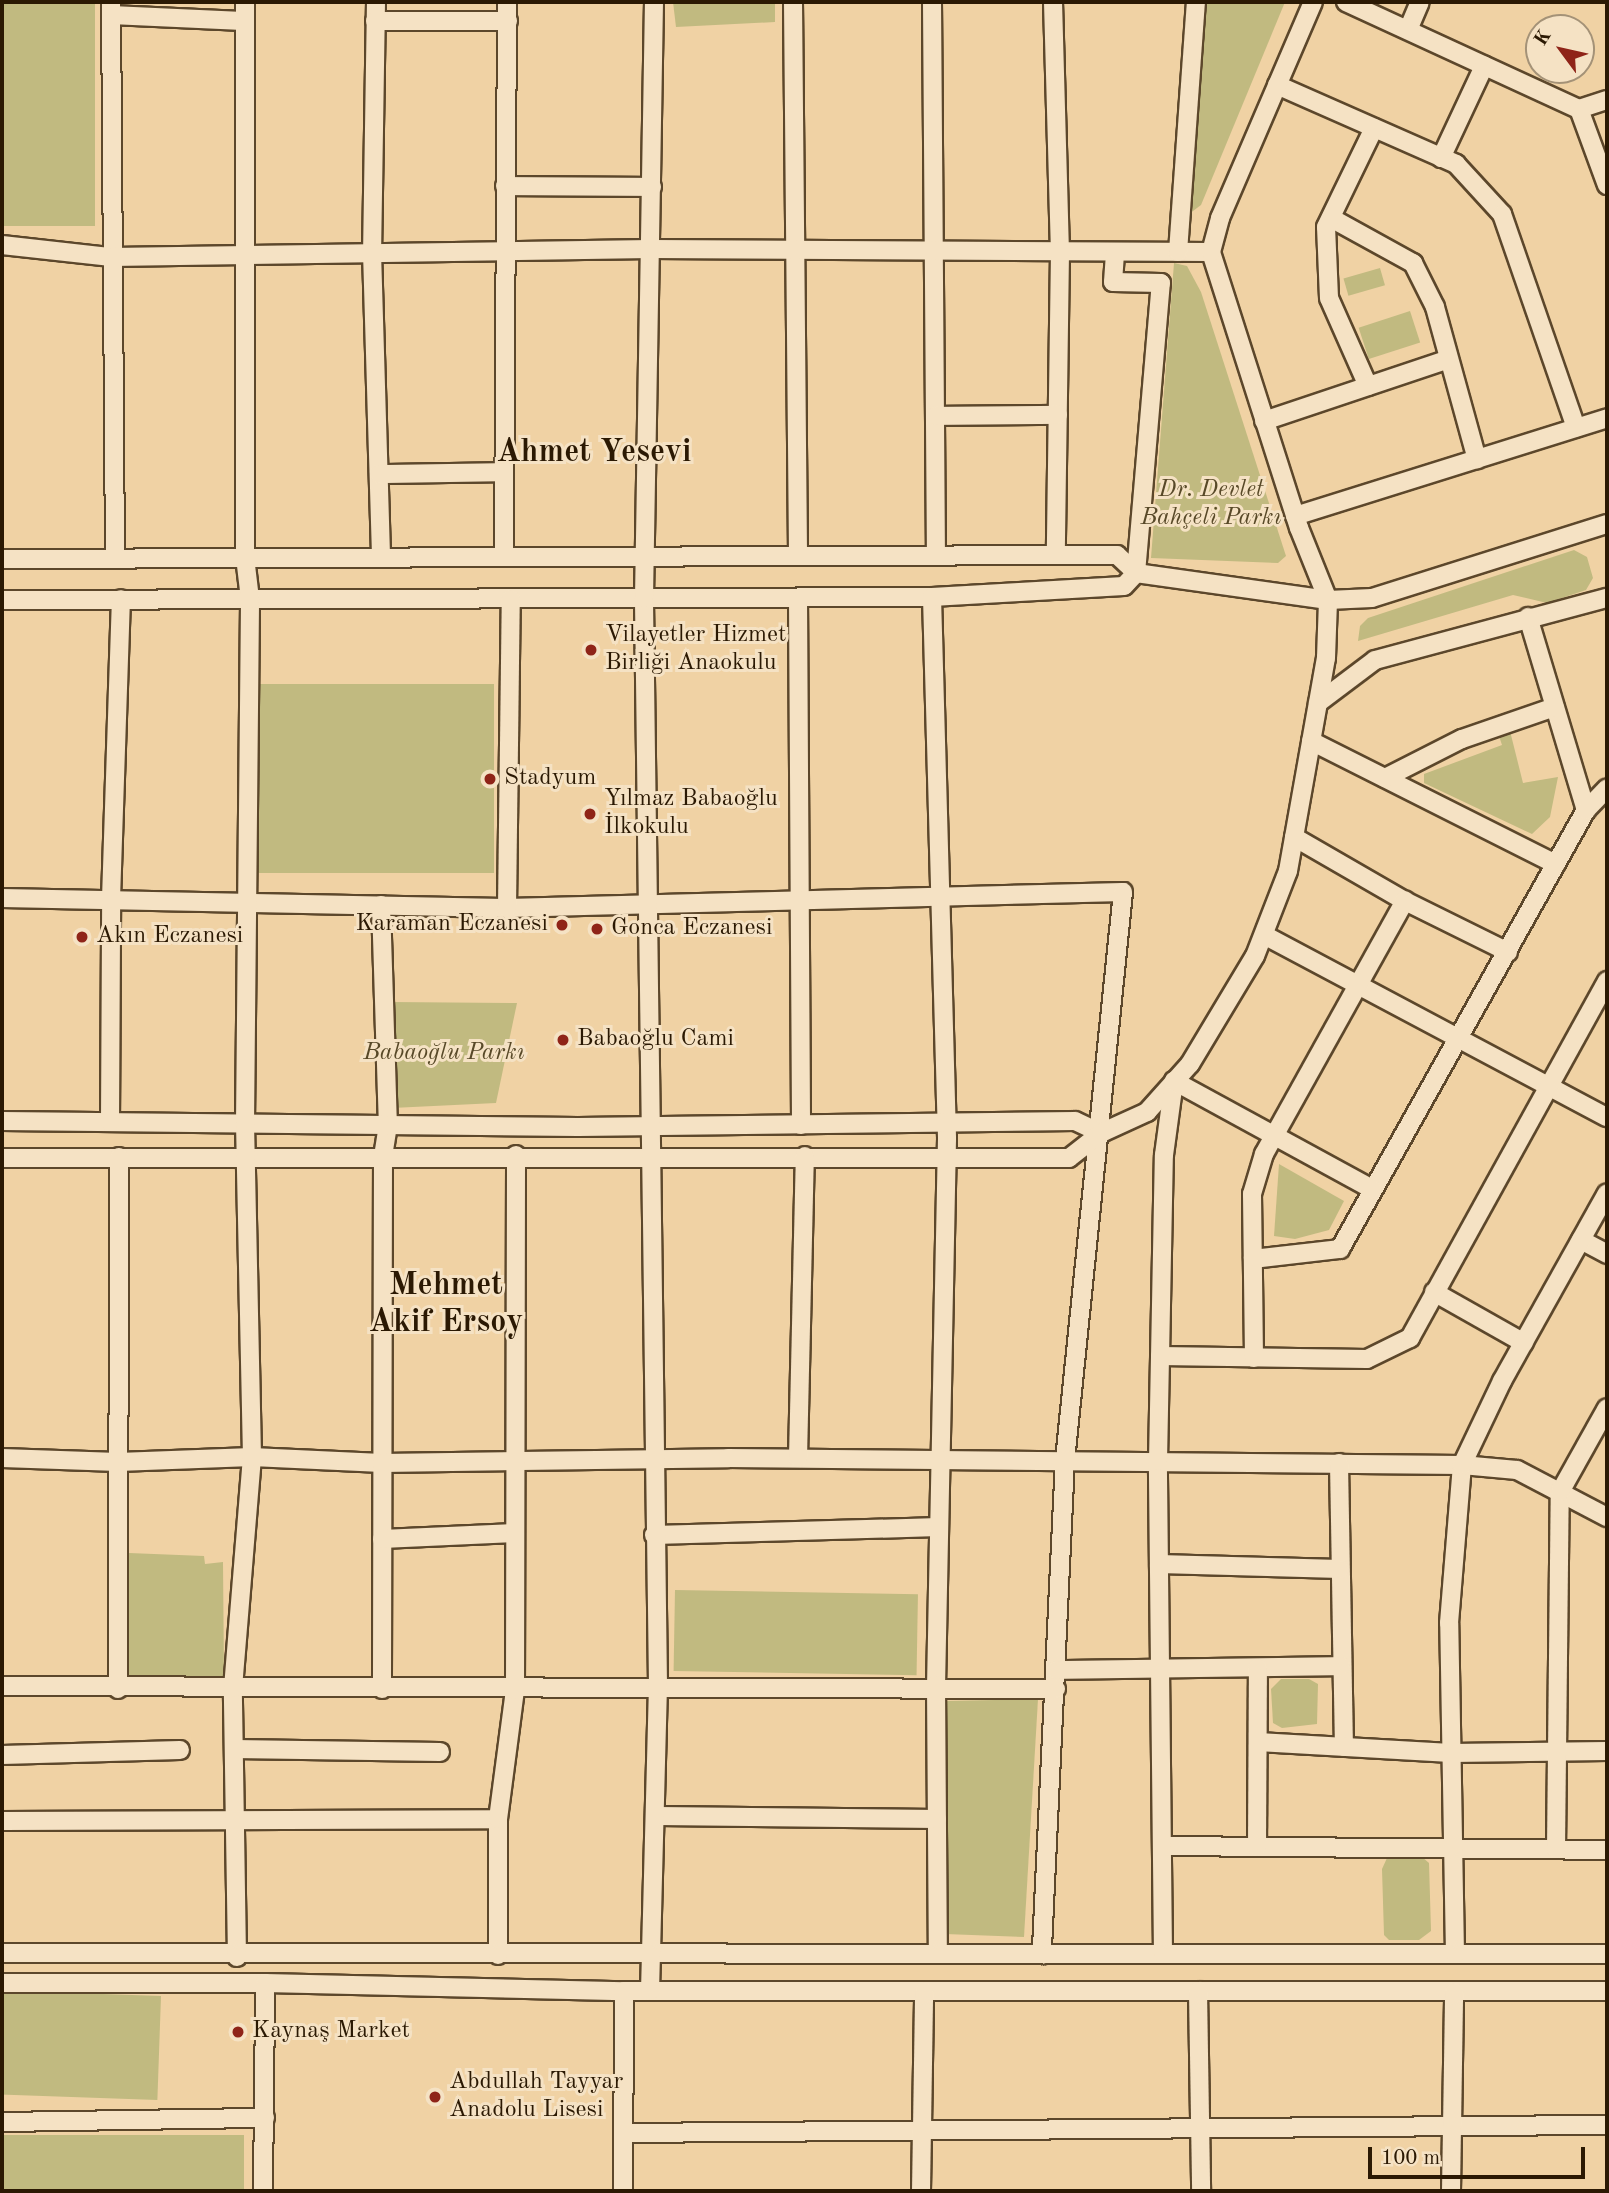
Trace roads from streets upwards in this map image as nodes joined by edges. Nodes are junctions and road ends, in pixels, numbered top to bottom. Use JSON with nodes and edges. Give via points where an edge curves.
{"nodes":[{"id":1,"x":245,"y":2,"type":"edge"},
{"id":2,"x":376,"y":2,"type":"edge"},
{"id":3,"x":507,"y":2,"type":"edge"},
{"id":4,"x":654,"y":2,"type":"edge"},
{"id":5,"x":793,"y":2,"type":"edge"},
{"id":6,"x":933,"y":2,"type":"edge"},
{"id":7,"x":1053,"y":2,"type":"edge"},
{"id":8,"x":1196,"y":2,"type":"edge"},
{"id":9,"x":1313,"y":2,"type":"edge"},
{"id":10,"x":1346,"y":2,"type":"edge"},
{"id":11,"x":1420,"y":2,"type":"edge"},
{"id":12,"x":111,"y":8,"type":"edge"},
{"id":13,"x":243,"y":21,"type":"junction"},
{"id":14,"x":375,"y":21,"type":"junction"},
{"id":15,"x":508,"y":21,"type":"junction"},
{"id":16,"x":1408,"y":30,"type":"junction"},
{"id":17,"x":1485,"y":66,"type":"junction"},
{"id":18,"x":1277,"y":85,"type":"junction"},
{"id":19,"x":1607,"y":100,"type":"edge"},
{"id":20,"x":1579,"y":109,"type":"junction"},
{"id":21,"x":1374,"y":128,"type":"junction"},
{"id":22,"x":1441,"y":158,"type":"junction"},
{"id":23,"x":1607,"y":185,"type":"edge"},
{"id":24,"x":505,"y":186,"type":"junction"},
{"id":25,"x":652,"y":187,"type":"junction"},
{"id":26,"x":1331,"y":218,"type":"junction"},
{"id":27,"x":2,"y":244,"type":"edge"},
{"id":28,"x":651,"y":249,"type":"junction"},
{"id":29,"x":504,"y":250,"type":"junction"},
{"id":30,"x":793,"y":250,"type":"junction"},
{"id":31,"x":372,"y":252,"type":"junction"},
{"id":32,"x":936,"y":252,"type":"junction"},
{"id":33,"x":1060,"y":252,"type":"junction"},
{"id":34,"x":1115,"y":252,"type":"junction"},
{"id":35,"x":1178,"y":252,"type":"junction"},
{"id":36,"x":244,"y":253,"type":"junction"},
{"id":37,"x":1211,"y":253,"type":"junction"},
{"id":38,"x":111,"y":257,"type":"junction"},
{"id":39,"x":1446,"y":360,"type":"junction"},
{"id":40,"x":1368,"y":386,"type":"junction"},
{"id":41,"x":1058,"y":415,"type":"junction"},
{"id":42,"x":936,"y":416,"type":"junction"},
{"id":43,"x":1607,"y":418,"type":"edge"},
{"id":44,"x":1265,"y":421,"type":"junction"},
{"id":45,"x":1576,"y":428,"type":"junction"},
{"id":46,"x":1477,"y":459,"type":"junction"},
{"id":47,"x":504,"y":472,"type":"junction"},
{"id":48,"x":379,"y":474,"type":"junction"},
{"id":49,"x":1295,"y":516,"type":"junction"},
{"id":50,"x":1607,"y":525,"type":"edge"},
{"id":51,"x":1056,"y":555,"type":"junction"},
{"id":52,"x":381,"y":556,"type":"junction"},
{"id":53,"x":504,"y":556,"type":"junction"},
{"id":54,"x":648,"y":556,"type":"junction"},
{"id":55,"x":798,"y":556,"type":"junction"},
{"id":56,"x":936,"y":556,"type":"junction"},
{"id":57,"x":245,"y":557,"type":"junction"},
{"id":58,"x":2,"y":558,"type":"edge"},
{"id":59,"x":115,"y":558,"type":"junction"},
{"id":60,"x":1136,"y":573,"type":"junction"},
{"id":61,"x":932,"y":597,"type":"junction"},
{"id":62,"x":644,"y":598,"type":"junction"},
{"id":63,"x":798,"y":598,"type":"junction"},
{"id":64,"x":1607,"y":598,"type":"edge"},
{"id":65,"x":121,"y":599,"type":"junction"},
{"id":66,"x":250,"y":599,"type":"junction"},
{"id":67,"x":511,"y":599,"type":"junction"},
{"id":68,"x":2,"y":600,"type":"edge"},
{"id":69,"x":1328,"y":600,"type":"junction"},
{"id":70,"x":1528,"y":617,"type":"junction"},
{"id":71,"x":1318,"y":703,"type":"junction"},
{"id":72,"x":1555,"y":707,"type":"junction"},
{"id":73,"x":1311,"y":741,"type":"junction"},
{"id":74,"x":1385,"y":778,"type":"junction"},
{"id":75,"x":1607,"y":788,"type":"edge"},
{"id":76,"x":1586,"y":810,"type":"junction"},
{"id":77,"x":1294,"y":837,"type":"junction"},
{"id":78,"x":1556,"y":864,"type":"junction"},
{"id":79,"x":939,"y":893,"type":"junction"},
{"id":80,"x":2,"y":898,"type":"edge"},
{"id":81,"x":801,"y":898,"type":"junction"},
{"id":82,"x":111,"y":900,"type":"junction"},
{"id":83,"x":1405,"y":901,"type":"junction"},
{"id":84,"x":244,"y":902,"type":"junction"},
{"id":85,"x":645,"y":903,"type":"junction"},
{"id":86,"x":381,"y":905,"type":"junction"},
{"id":87,"x":508,"y":908,"type":"junction"},
{"id":88,"x":1264,"y":935,"type":"junction"},
{"id":89,"x":1508,"y":952,"type":"junction"},
{"id":90,"x":1607,"y":981,"type":"edge"},
{"id":91,"x":1357,"y":985,"type":"junction"},
{"id":92,"x":1455,"y":1037,"type":"junction"},
{"id":93,"x":1174,"y":1082,"type":"junction"},
{"id":94,"x":1548,"y":1087,"type":"junction"},
{"id":95,"x":1607,"y":1118,"type":"edge"},
{"id":96,"x":2,"y":1121,"type":"edge"},
{"id":97,"x":110,"y":1122,"type":"junction"},
{"id":98,"x":245,"y":1124,"type":"junction"},
{"id":99,"x":946,"y":1124,"type":"junction"},
{"id":100,"x":387,"y":1125,"type":"junction"},
{"id":101,"x":801,"y":1125,"type":"junction"},
{"id":102,"x":650,"y":1126,"type":"junction"},
{"id":103,"x":1101,"y":1133,"type":"junction"},
{"id":104,"x":1273,"y":1138,"type":"junction"},
{"id":105,"x":383,"y":1155,"type":"junction"},
{"id":106,"x":516,"y":1155,"type":"junction"},
{"id":107,"x":246,"y":1156,"type":"junction"},
{"id":108,"x":653,"y":1156,"type":"junction"},
{"id":109,"x":805,"y":1156,"type":"junction"},
{"id":110,"x":119,"y":1157,"type":"junction"},
{"id":111,"x":946,"y":1157,"type":"junction"},
{"id":112,"x":2,"y":1158,"type":"edge"},
{"id":113,"x":1372,"y":1189,"type":"junction"},
{"id":114,"x":1607,"y":1193,"type":"edge"},
{"id":115,"x":1581,"y":1240,"type":"junction"},
{"id":116,"x":1607,"y":1254,"type":"edge"},
{"id":117,"x":1253,"y":1259,"type":"junction"},
{"id":118,"x":1434,"y":1292,"type":"junction"},
{"id":119,"x":1524,"y":1343,"type":"junction"},
{"id":120,"x":1160,"y":1356,"type":"junction"},
{"id":121,"x":1254,"y":1358,"type":"junction"},
{"id":122,"x":1607,"y":1408,"type":"edge"},
{"id":123,"x":252,"y":1457,"type":"junction"},
{"id":124,"x":652,"y":1457,"type":"junction"},
{"id":125,"x":2,"y":1458,"type":"edge"},
{"id":126,"x":798,"y":1458,"type":"junction"},
{"id":127,"x":940,"y":1459,"type":"junction"},
{"id":128,"x":1065,"y":1460,"type":"junction"},
{"id":129,"x":515,"y":1461,"type":"junction"},
{"id":130,"x":1158,"y":1461,"type":"junction"},
{"id":131,"x":118,"y":1462,"type":"junction"},
{"id":132,"x":382,"y":1463,"type":"junction"},
{"id":133,"x":1339,"y":1463,"type":"junction"},
{"id":134,"x":1462,"y":1465,"type":"junction"},
{"id":135,"x":1560,"y":1492,"type":"junction"},
{"id":136,"x":1607,"y":1517,"type":"edge"},
{"id":137,"x":939,"y":1527,"type":"junction"},
{"id":138,"x":515,"y":1533,"type":"junction"},
{"id":139,"x":654,"y":1535,"type":"junction"},
{"id":140,"x":382,"y":1539,"type":"junction"},
{"id":141,"x":1159,"y":1564,"type":"junction"},
{"id":142,"x":1340,"y":1569,"type":"junction"},
{"id":143,"x":1341,"y":1666,"type":"junction"},
{"id":144,"x":1258,"y":1668,"type":"junction"},
{"id":145,"x":1160,"y":1669,"type":"junction"},
{"id":146,"x":1056,"y":1670,"type":"junction"},
{"id":147,"x":658,"y":1685,"type":"junction"},
{"id":148,"x":936,"y":1685,"type":"junction"},
{"id":149,"x":2,"y":1686,"type":"edge"},
{"id":150,"x":233,"y":1688,"type":"junction"},
{"id":151,"x":118,"y":1689,"type":"junction"},
{"id":152,"x":382,"y":1689,"type":"junction"},
{"id":153,"x":1056,"y":1689,"type":"junction"},
{"id":154,"x":515,"y":1690,"type":"junction"},
{"id":155,"x":1258,"y":1742,"type":"junction"},
{"id":156,"x":1345,"y":1747,"type":"junction"},
{"id":157,"x":233,"y":1749,"type":"junction"},
{"id":158,"x":180,"y":1750,"type":"dead end"},
{"id":159,"x":1558,"y":1751,"type":"junction"},
{"id":160,"x":1607,"y":1751,"type":"edge"},
{"id":161,"x":440,"y":1752,"type":"dead end"},
{"id":162,"x":1451,"y":1753,"type":"junction"},
{"id":163,"x":2,"y":1755,"type":"edge"},
{"id":164,"x":658,"y":1816,"type":"junction"},
{"id":165,"x":498,"y":1819,"type":"junction"},
{"id":166,"x":937,"y":1819,"type":"junction"},
{"id":167,"x":2,"y":1821,"type":"edge"},
{"id":168,"x":233,"y":1822,"type":"junction"},
{"id":169,"x":1162,"y":1846,"type":"junction"},
{"id":170,"x":1257,"y":1847,"type":"junction"},
{"id":171,"x":1453,"y":1848,"type":"junction"},
{"id":172,"x":1556,"y":1849,"type":"junction"},
{"id":173,"x":1607,"y":1850,"type":"edge"},
{"id":174,"x":2,"y":1953,"type":"edge"},
{"id":175,"x":938,"y":1954,"type":"junction"},
{"id":176,"x":1042,"y":1954,"type":"junction"},
{"id":177,"x":1163,"y":1954,"type":"junction"},
{"id":178,"x":1455,"y":1954,"type":"junction"},
{"id":179,"x":1607,"y":1954,"type":"edge"},
{"id":180,"x":498,"y":1955,"type":"junction"},
{"id":181,"x":650,"y":1956,"type":"junction"},
{"id":182,"x":237,"y":1957,"type":"junction"},
{"id":183,"x":2,"y":1983,"type":"edge"},
{"id":184,"x":265,"y":1983,"type":"junction"},
{"id":185,"x":624,"y":1991,"type":"junction"},
{"id":186,"x":650,"y":1991,"type":"junction"},
{"id":187,"x":924,"y":1991,"type":"junction"},
{"id":188,"x":1607,"y":1991,"type":"edge"},
{"id":189,"x":1198,"y":1992,"type":"junction"},
{"id":190,"x":1454,"y":1992,"type":"junction"},
{"id":191,"x":265,"y":2118,"type":"junction"},
{"id":192,"x":2,"y":2122,"type":"edge"},
{"id":193,"x":1607,"y":2125,"type":"edge"},
{"id":194,"x":1452,"y":2128,"type":"junction"},
{"id":195,"x":922,"y":2129,"type":"junction"},
{"id":196,"x":1202,"y":2131,"type":"junction"},
{"id":197,"x":623,"y":2133,"type":"junction"},
{"id":198,"x":264,"y":2191,"type":"edge"},
{"id":199,"x":623,"y":2191,"type":"edge"},
{"id":200,"x":921,"y":2191,"type":"edge"},
{"id":201,"x":1201,"y":2191,"type":"edge"},
{"id":202,"x":1451,"y":2191,"type":"edge"}],
"edges":[{"from":1,"to":13,"type":"street"},
{"from":2,"to":14,"type":"street"},
{"from":3,"to":15,"type":"street"},
{"from":4,"to":25,"type":"street"},
{"from":5,"to":30,"type":"street"},
{"from":6,"to":32,"type":"street"},
{"from":7,"to":33,"type":"street"},
{"from":8,"to":35,"type":"street"},
{"from":9,"to":18,"type":"street"},
{"from":10,"to":16,"type":"street"},
{"from":11,"to":16,"type":"street"},
{"from":12,"to":13,"type":"street"},
{"from":12,"to":38,"type":"street"},
{"from":13,"to":36,"type":"street"},
{"from":14,"to":15,"type":"street"},
{"from":14,"to":31,"type":"street"},
{"from":15,"to":24,"type":"street"},
{"from":16,"to":17,"type":"street"},
{"from":17,"to":20,"type":"street"},
{"from":17,"to":22,"type":"street"},
{"from":18,"to":21,"type":"street"},
{"from":18,"to":37,"type":"street","via":[[1220,218]]},
{"from":19,"to":20,"type":"street"},
{"from":20,"to":23,"type":"street"},
{"from":21,"to":22,"type":"street"},
{"from":21,"to":26,"type":"street"},
{"from":22,"to":45,"type":"street","via":[[1456,164],[1502,214]]},
{"from":24,"to":25,"type":"street"},
{"from":24,"to":29,"type":"street"},
{"from":25,"to":28,"type":"street"},
{"from":26,"to":39,"type":"street","via":[[1413,263],[1435,307]]},
{"from":26,"to":40,"type":"street","via":[[1326,227],[1329,298]]},
{"from":27,"to":38,"type":"street"},
{"from":28,"to":29,"type":"street"},
{"from":28,"to":30,"type":"street"},
{"from":28,"to":54,"type":"street"},
{"from":29,"to":31,"type":"street"},
{"from":29,"to":47,"type":"street"},
{"from":30,"to":32,"type":"street"},
{"from":30,"to":55,"type":"street"},
{"from":31,"to":36,"type":"street"},
{"from":31,"to":48,"type":"street"},
{"from":32,"to":33,"type":"street"},
{"from":32,"to":42,"type":"street"},
{"from":33,"to":34,"type":"street"},
{"from":33,"to":41,"type":"street"},
{"from":34,"to":35,"type":"street"},
{"from":34,"to":60,"type":"street","via":[[1113,282],[1161,283]]},
{"from":35,"to":37,"type":"street"},
{"from":36,"to":38,"type":"street"},
{"from":36,"to":57,"type":"street"},
{"from":37,"to":44,"type":"street"},
{"from":38,"to":59,"type":"street"},
{"from":39,"to":40,"type":"street"},
{"from":39,"to":46,"type":"street"},
{"from":40,"to":44,"type":"street"},
{"from":41,"to":42,"type":"street"},
{"from":41,"to":51,"type":"street"},
{"from":42,"to":56,"type":"street"},
{"from":43,"to":45,"type":"street"},
{"from":44,"to":49,"type":"street"},
{"from":45,"to":46,"type":"street"},
{"from":46,"to":49,"type":"street"},
{"from":47,"to":48,"type":"street"},
{"from":47,"to":53,"type":"street"},
{"from":48,"to":52,"type":"street"},
{"from":49,"to":69,"type":"street"},
{"from":50,"to":69,"type":"street","via":[[1372,598]]},
{"from":51,"to":56,"type":"street"},
{"from":51,"to":60,"type":"street","via":[[1116,555]]},
{"from":52,"to":53,"type":"street"},
{"from":52,"to":57,"type":"street"},
{"from":53,"to":54,"type":"street"},
{"from":54,"to":55,"type":"street"},
{"from":54,"to":62,"type":"street"},
{"from":55,"to":56,"type":"street"},
{"from":57,"to":59,"type":"street"},
{"from":57,"to":66,"type":"street"},
{"from":58,"to":59,"type":"street"},
{"from":60,"to":61,"type":"street","via":[[1124,586],[1095,590]]},
{"from":60,"to":69,"type":"street"},
{"from":61,"to":63,"type":"street"},
{"from":61,"to":79,"type":"street"},
{"from":62,"to":63,"type":"street"},
{"from":62,"to":67,"type":"street"},
{"from":62,"to":85,"type":"street"},
{"from":63,"to":81,"type":"street"},
{"from":64,"to":70,"type":"street"},
{"from":65,"to":66,"type":"street"},
{"from":65,"to":68,"type":"street"},
{"from":65,"to":82,"type":"street"},
{"from":66,"to":67,"type":"street"},
{"from":66,"to":84,"type":"street"},
{"from":67,"to":87,"type":"street"},
{"from":69,"to":71,"type":"street"},
{"from":70,"to":71,"type":"street","via":[[1376,660]]},
{"from":70,"to":72,"type":"street"},
{"from":71,"to":73,"type":"street"},
{"from":72,"to":74,"type":"street","via":[[1462,739]]},
{"from":72,"to":76,"type":"street"},
{"from":73,"to":74,"type":"street"},
{"from":73,"to":77,"type":"street"},
{"from":74,"to":78,"type":"street"},
{"from":75,"to":76,"type":"street"},
{"from":76,"to":78,"type":"street"},
{"from":77,"to":83,"type":"street"},
{"from":77,"to":88,"type":"street","via":[[1288,871]]},
{"from":78,"to":89,"type":"street"},
{"from":79,"to":81,"type":"street"},
{"from":79,"to":99,"type":"street"},
{"from":79,"to":103,"type":"street","via":[[1123,892]]},
{"from":80,"to":82,"type":"street"},
{"from":81,"to":85,"type":"street"},
{"from":81,"to":101,"type":"street"},
{"from":82,"to":84,"type":"street"},
{"from":82,"to":97,"type":"street"},
{"from":83,"to":89,"type":"street"},
{"from":83,"to":91,"type":"street"},
{"from":84,"to":86,"type":"street"},
{"from":84,"to":98,"type":"street"},
{"from":85,"to":87,"type":"street"},
{"from":85,"to":102,"type":"street"},
{"from":86,"to":87,"type":"street"},
{"from":86,"to":100,"type":"street"},
{"from":88,"to":91,"type":"street"},
{"from":88,"to":93,"type":"street","via":[[1248,968]]},
{"from":89,"to":92,"type":"street"},
{"from":90,"to":94,"type":"street"},
{"from":91,"to":92,"type":"street"},
{"from":91,"to":104,"type":"street"},
{"from":92,"to":94,"type":"street"},
{"from":92,"to":113,"type":"street"},
{"from":93,"to":103,"type":"street","via":[[1147,1112]]},
{"from":93,"to":104,"type":"street"},
{"from":93,"to":120,"type":"street","via":[[1164,1155]]},
{"from":94,"to":95,"type":"street"},
{"from":94,"to":118,"type":"street"},
{"from":96,"to":97,"type":"street"},
{"from":97,"to":98,"type":"street"},
{"from":98,"to":100,"type":"street"},
{"from":98,"to":107,"type":"street"},
{"from":99,"to":101,"type":"street"},
{"from":99,"to":103,"type":"street","via":[[1076,1121]]},
{"from":99,"to":111,"type":"street"},
{"from":100,"to":102,"type":"street"},
{"from":100,"to":105,"type":"street"},
{"from":101,"to":102,"type":"street"},
{"from":102,"to":108,"type":"street"},
{"from":103,"to":111,"type":"street","via":[[1069,1158]]},
{"from":103,"to":128,"type":"street"},
{"from":104,"to":113,"type":"street"},
{"from":104,"to":117,"type":"street","via":[[1252,1194]]},
{"from":105,"to":106,"type":"street"},
{"from":105,"to":107,"type":"street"},
{"from":105,"to":132,"type":"street"},
{"from":106,"to":108,"type":"street"},
{"from":106,"to":129,"type":"street"},
{"from":107,"to":110,"type":"street"},
{"from":107,"to":123,"type":"street"},
{"from":108,"to":109,"type":"street"},
{"from":108,"to":124,"type":"street"},
{"from":109,"to":111,"type":"street"},
{"from":109,"to":126,"type":"street"},
{"from":110,"to":112,"type":"street"},
{"from":110,"to":131,"type":"street"},
{"from":111,"to":127,"type":"street"},
{"from":113,"to":117,"type":"street","via":[[1340,1249]]},
{"from":114,"to":115,"type":"street"},
{"from":115,"to":116,"type":"street"},
{"from":115,"to":119,"type":"street"},
{"from":117,"to":121,"type":"street"},
{"from":118,"to":119,"type":"street"},
{"from":118,"to":121,"type":"street","via":[[1409,1338],[1367,1359]]},
{"from":119,"to":134,"type":"street"},
{"from":120,"to":121,"type":"street"},
{"from":120,"to":130,"type":"street"},
{"from":122,"to":135,"type":"street"},
{"from":123,"to":131,"type":"street"},
{"from":123,"to":132,"type":"street"},
{"from":123,"to":150,"type":"street"},
{"from":124,"to":126,"type":"street"},
{"from":124,"to":129,"type":"street"},
{"from":124,"to":139,"type":"street"},
{"from":125,"to":131,"type":"street"},
{"from":126,"to":127,"type":"street"},
{"from":127,"to":128,"type":"street"},
{"from":127,"to":137,"type":"street"},
{"from":128,"to":130,"type":"street"},
{"from":128,"to":146,"type":"street"},
{"from":129,"to":132,"type":"street"},
{"from":129,"to":138,"type":"street"},
{"from":130,"to":133,"type":"street"},
{"from":130,"to":141,"type":"street"},
{"from":131,"to":151,"type":"street"},
{"from":132,"to":140,"type":"street"},
{"from":133,"to":134,"type":"street"},
{"from":133,"to":142,"type":"street"},
{"from":134,"to":135,"type":"street","via":[[1517,1470]]},
{"from":134,"to":162,"type":"street","via":[[1449,1623]]},
{"from":135,"to":136,"type":"street"},
{"from":135,"to":159,"type":"street"},
{"from":137,"to":139,"type":"street"},
{"from":137,"to":148,"type":"street"},
{"from":138,"to":140,"type":"street"},
{"from":138,"to":154,"type":"street"},
{"from":139,"to":147,"type":"street"},
{"from":140,"to":152,"type":"street"},
{"from":141,"to":142,"type":"street"},
{"from":141,"to":145,"type":"street"},
{"from":142,"to":143,"type":"street"},
{"from":143,"to":144,"type":"street"},
{"from":143,"to":156,"type":"street"},
{"from":144,"to":145,"type":"street"},
{"from":144,"to":155,"type":"street"},
{"from":145,"to":146,"type":"street"},
{"from":145,"to":169,"type":"street"},
{"from":146,"to":153,"type":"street"},
{"from":147,"to":148,"type":"street"},
{"from":147,"to":154,"type":"street"},
{"from":147,"to":164,"type":"street"},
{"from":148,"to":153,"type":"street"},
{"from":148,"to":166,"type":"street"},
{"from":149,"to":151,"type":"street"},
{"from":150,"to":151,"type":"street"},
{"from":150,"to":152,"type":"street"},
{"from":150,"to":157,"type":"street"},
{"from":152,"to":154,"type":"street"},
{"from":153,"to":176,"type":"street"},
{"from":154,"to":165,"type":"street"},
{"from":155,"to":156,"type":"street"},
{"from":155,"to":170,"type":"street"},
{"from":156,"to":162,"type":"street"},
{"from":157,"to":161,"type":"street"},
{"from":157,"to":168,"type":"street"},
{"from":158,"to":163,"type":"street"},
{"from":159,"to":160,"type":"street"},
{"from":159,"to":162,"type":"street"},
{"from":159,"to":172,"type":"street"},
{"from":162,"to":171,"type":"street"},
{"from":164,"to":166,"type":"street"},
{"from":164,"to":181,"type":"street"},
{"from":165,"to":168,"type":"street"},
{"from":165,"to":180,"type":"street"},
{"from":166,"to":175,"type":"street"},
{"from":167,"to":168,"type":"street"},
{"from":168,"to":182,"type":"street"},
{"from":169,"to":170,"type":"street"},
{"from":169,"to":177,"type":"street"},
{"from":170,"to":171,"type":"street"},
{"from":171,"to":172,"type":"street"},
{"from":171,"to":178,"type":"street"},
{"from":172,"to":173,"type":"street"},
{"from":174,"to":182,"type":"street"},
{"from":175,"to":176,"type":"street"},
{"from":175,"to":181,"type":"street"},
{"from":176,"to":177,"type":"street"},
{"from":177,"to":178,"type":"street"},
{"from":178,"to":179,"type":"street"},
{"from":180,"to":181,"type":"street"},
{"from":180,"to":182,"type":"street"},
{"from":181,"to":186,"type":"street"},
{"from":183,"to":184,"type":"street"},
{"from":184,"to":185,"type":"street"},
{"from":184,"to":191,"type":"street"},
{"from":185,"to":186,"type":"street"},
{"from":185,"to":197,"type":"street"},
{"from":186,"to":187,"type":"street"},
{"from":187,"to":189,"type":"street"},
{"from":187,"to":195,"type":"street"},
{"from":188,"to":190,"type":"street"},
{"from":189,"to":190,"type":"street"},
{"from":189,"to":196,"type":"street"},
{"from":190,"to":194,"type":"street"},
{"from":191,"to":192,"type":"street"},
{"from":191,"to":198,"type":"street"},
{"from":193,"to":194,"type":"street"},
{"from":194,"to":196,"type":"street"},
{"from":194,"to":202,"type":"street"},
{"from":195,"to":196,"type":"street"},
{"from":195,"to":197,"type":"street"},
{"from":195,"to":200,"type":"street"},
{"from":196,"to":201,"type":"street"},
{"from":197,"to":199,"type":"street"}]}
